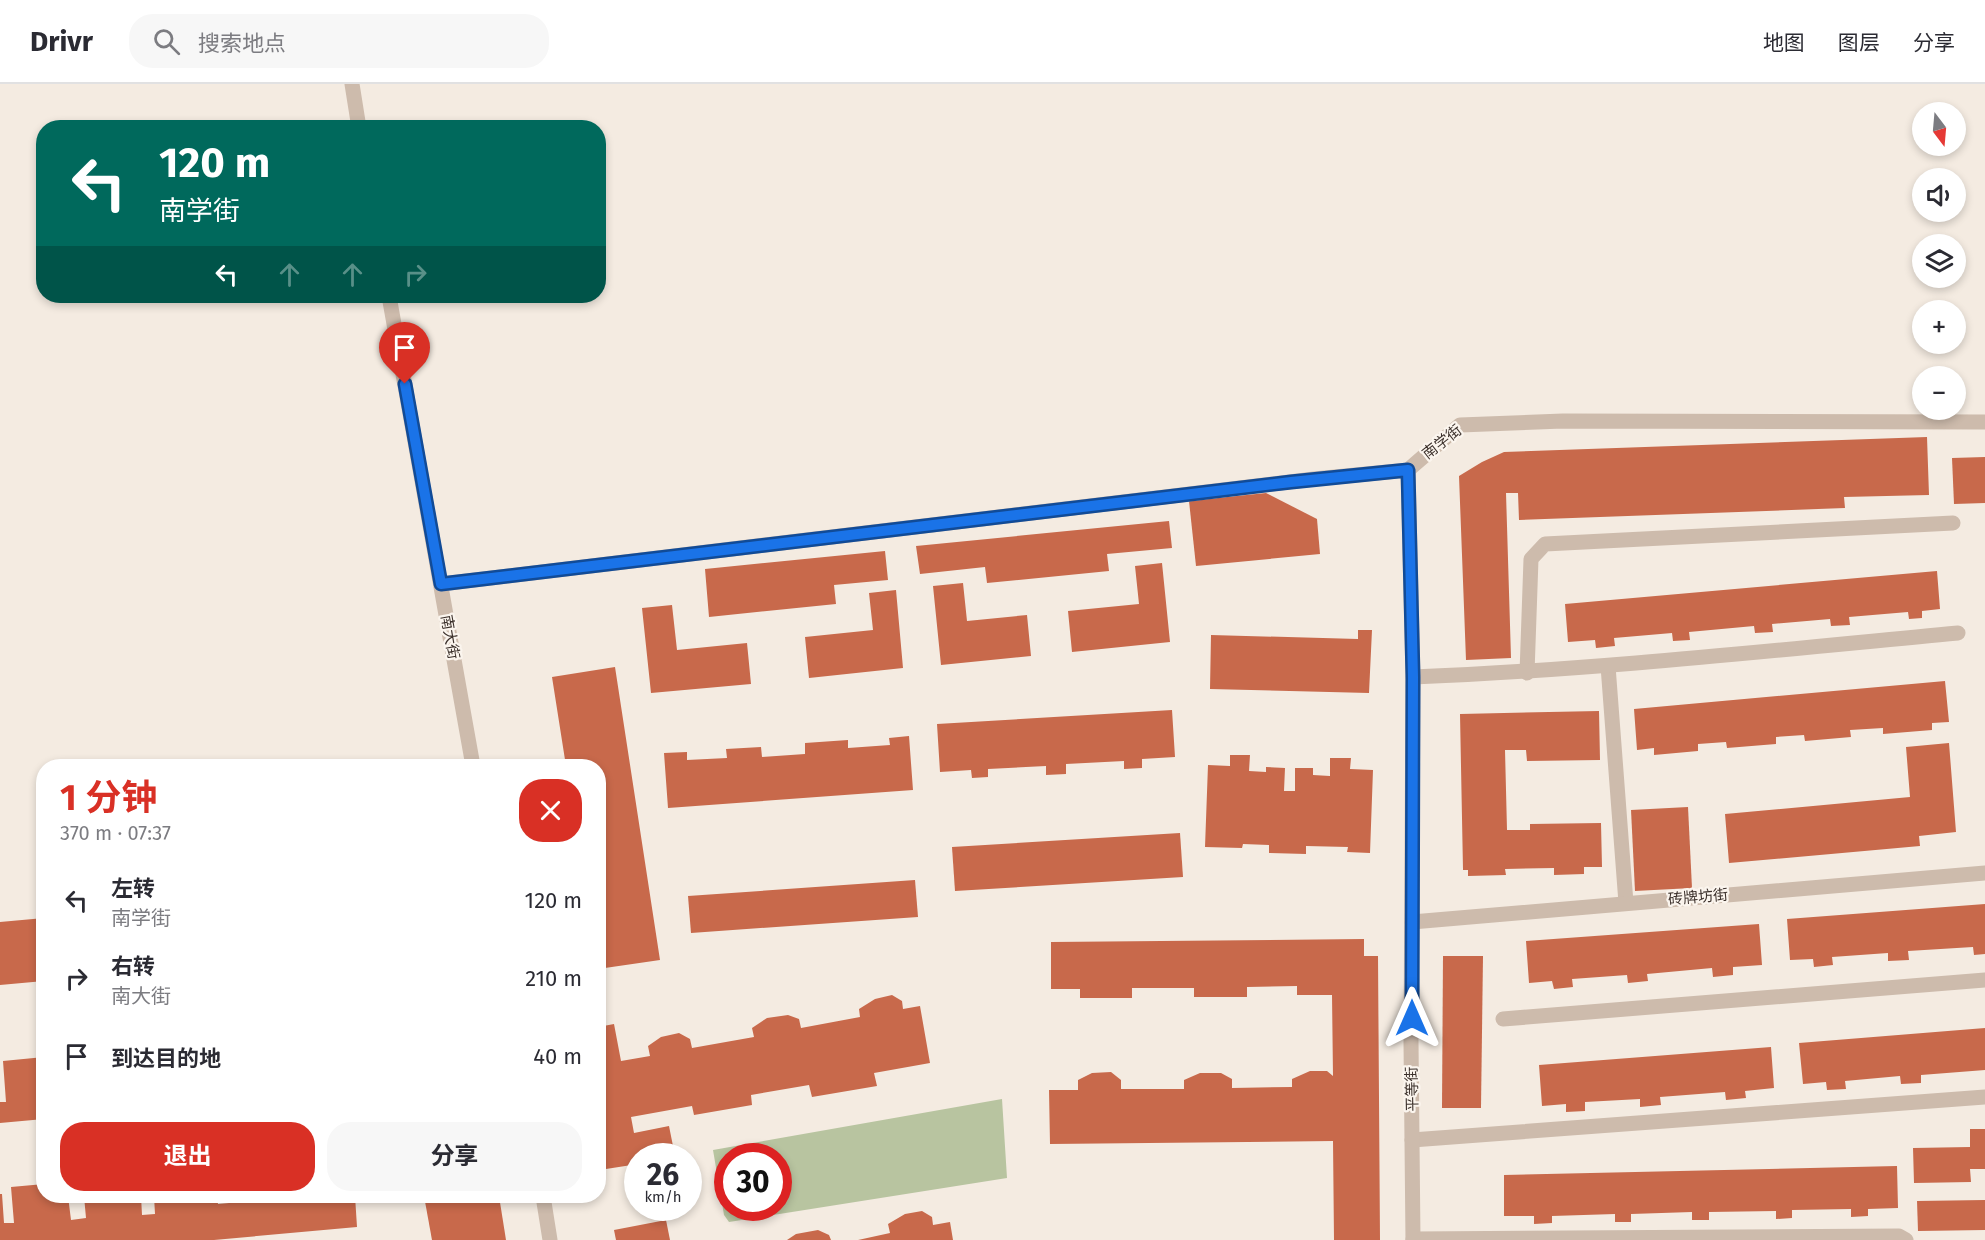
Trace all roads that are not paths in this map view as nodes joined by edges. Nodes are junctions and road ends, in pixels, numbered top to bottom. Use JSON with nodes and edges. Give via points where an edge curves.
{"nodes":[{"id":1,"x":352,"y":84,"type":"edge"},
{"id":2,"x":358,"y":120,"type":"edge"},
{"id":3,"x":391,"y":303,"type":"edge"},
{"id":4,"x":1985,"y":422,"type":"edge"},
{"id":5,"x":1408,"y":470,"type":"junction"},
{"id":6,"x":1953,"y":523,"type":"dead end"},
{"id":7,"x":441,"y":584,"type":"junction"},
{"id":8,"x":1958,"y":633,"type":"dead end"},
{"id":9,"x":1608,"y":666,"type":"junction"},
{"id":10,"x":1527,"y":672,"type":"junction"},
{"id":11,"x":1413,"y":677,"type":"junction"},
{"id":12,"x":472,"y":759,"type":"edge"},
{"id":13,"x":1985,"y":873,"type":"edge"},
{"id":14,"x":1626,"y":903,"type":"junction"},
{"id":15,"x":1412,"y":922,"type":"junction"},
{"id":16,"x":1985,"y":980,"type":"edge"},
{"id":17,"x":1503,"y":1019,"type":"dead end"},
{"id":18,"x":1985,"y":1097,"type":"edge"},
{"id":19,"x":1412,"y":1140,"type":"junction"},
{"id":20,"x":544,"y":1203,"type":"edge"},
{"id":21,"x":550,"y":1240,"type":"edge"},
{"id":22,"x":1413,"y":1240,"type":"edge"},
{"id":23,"x":1906,"y":1240,"type":"edge"}],
"edges":[{"from":1,"to":2,"type":"street"},
{"from":3,"to":7,"type":"street","name":"南大街"},
{"from":4,"to":5,"type":"street","name":"南学街","via":[[1563,421],[1460,425]]},
{"from":5,"to":7,"type":"street","name":"南学街"},
{"from":5,"to":11,"type":"street","name":"平等街"},
{"from":6,"to":10,"type":"street","via":[[1545,544],[1531,559]]},
{"from":7,"to":12,"type":"street","name":"南大街"},
{"from":8,"to":9,"type":"street"},
{"from":9,"to":10,"type":"street"},
{"from":9,"to":14,"type":"street"},
{"from":10,"to":11,"type":"street"},
{"from":11,"to":15,"type":"street","name":"平等街"},
{"from":13,"to":14,"type":"street","name":"砖牌坊街"},
{"from":14,"to":15,"type":"street","name":"砖牌坊街"},
{"from":15,"to":19,"type":"street","name":"平等街"},
{"from":16,"to":17,"type":"street"},
{"from":18,"to":19,"type":"street"},
{"from":19,"to":22,"type":"street","name":"平等街"},
{"from":20,"to":21,"type":"street"},
{"from":22,"to":23,"type":"street","via":[[1899,1236]]}]}
